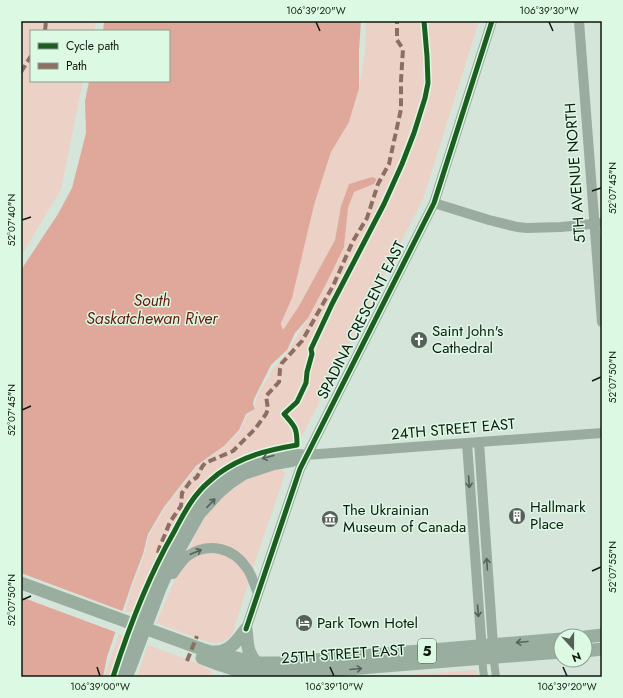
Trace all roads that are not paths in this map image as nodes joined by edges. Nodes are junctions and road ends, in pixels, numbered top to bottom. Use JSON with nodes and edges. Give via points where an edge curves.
{"nodes":[{"id":1,"x":492,"y":21,"type":"edge"},
{"id":2,"x":579,"y":21,"type":"edge"},
{"id":3,"x":434,"y":203,"type":"junction"},
{"id":4,"x":598,"y":223,"type":"edge"},
{"id":5,"x":602,"y":322,"type":"edge"},
{"id":6,"x":602,"y":433,"type":"edge"},
{"id":7,"x":479,"y":442,"type":"junction"},
{"id":8,"x":466,"y":443,"type":"junction"},
{"id":9,"x":306,"y":455,"type":"junction"},
{"id":10,"x":21,"y":583,"type":"edge"},
{"id":11,"x":21,"y":590,"type":"edge"},
{"id":12,"x":160,"y":590,"type":"junction"},
{"id":13,"x":258,"y":593,"type":"junction"},
{"id":14,"x":246,"y":629,"type":"junction"},
{"id":15,"x":553,"y":640,"type":"edge"},
{"id":16,"x":487,"y":652,"type":"junction"},
{"id":17,"x":553,"y":652,"type":"edge"},
{"id":18,"x":205,"y":655,"type":"junction"},
{"id":19,"x":215,"y":663,"type":"junction"},
{"id":20,"x":258,"y":663,"type":"junction"},
{"id":21,"x":265,"y":676,"type":"edge"},
{"id":22,"x":120,"y":677,"type":"edge"},
{"id":23,"x":128,"y":677,"type":"edge"},
{"id":24,"x":225,"y":677,"type":"edge"},
{"id":25,"x":484,"y":677,"type":"edge"},
{"id":26,"x":496,"y":677,"type":"edge"}],
"edges":[{"from":1,"to":3,"type":"street","name":"SPADINA CRESCENT EAST"},
{"from":2,"to":4,"type":"street","name":"5TH AVENUE NORTH"},
{"from":3,"to":4,"type":"street","via":[[517,227],[560,227]]},
{"from":3,"to":9,"type":"street","name":"SPADINA CRESCENT EAST"},
{"from":4,"to":5,"type":"street","name":"5TH AVENUE NORTH"},
{"from":6,"to":7,"type":"street","name":"24TH STREET EAST"},
{"from":7,"to":8,"type":"street","name":"24TH STREET EAST"},
{"from":16,"to":7,"type":"street","one_way":true},
{"from":8,"to":9,"type":"street","name":"24TH STREET EAST"},
{"from":8,"to":16,"type":"street","one_way":true},
{"from":12,"to":9,"type":"street","one_way":true,"via":[[200,515],[220,493],[244,475],[274,464],[292,462]]},
{"from":9,"to":13,"type":"street","name":"SPADINA CRESCENT EAST"},
{"from":9,"to":22,"type":"street","one_way":true,"via":[[295,453],[270,456],[253,462],[236,470],[204,496],[156,583]]},
{"from":10,"to":18,"type":"main road","number":"5","bridge":true},
{"from":11,"to":18,"type":"main road","number":"5"},
{"from":12,"to":13,"type":"street","one_way":true,"via":[[188,555],[201,549],[220,548],[233,553],[248,568]]},
{"from":12,"to":23,"type":"street"},
{"from":13,"to":14,"type":"street","name":"SPADINA CRESCENT EAST"},
{"from":14,"to":18,"type":"main road","via":[[238,640],[224,651]]},
{"from":14,"to":20,"type":"main road","via":[[249,652]]},
{"from":15,"to":16,"type":"main road","name":"25TH STREET EAST","number":"5","one_way":true},
{"from":16,"to":17,"type":"main road","name":"25TH STREET EAST","number":"5"},
{"from":16,"to":20,"type":"main road","name":"25TH STREET EAST","number":"5"},
{"from":21,"to":16,"type":"main road","name":"25TH STREET EAST","number":"5","one_way":true},
{"from":16,"to":25,"type":"street"},
{"from":16,"to":26,"type":"street"},
{"from":18,"to":19,"type":"main road","name":"25TH STREET EAST","number":"5"},
{"from":18,"to":20,"type":"main road","name":"25TH STREET EAST","number":"5"},
{"from":19,"to":21,"type":"main road","name":"25TH STREET EAST","number":"5"},
{"from":19,"to":24,"type":"main road"}]}
